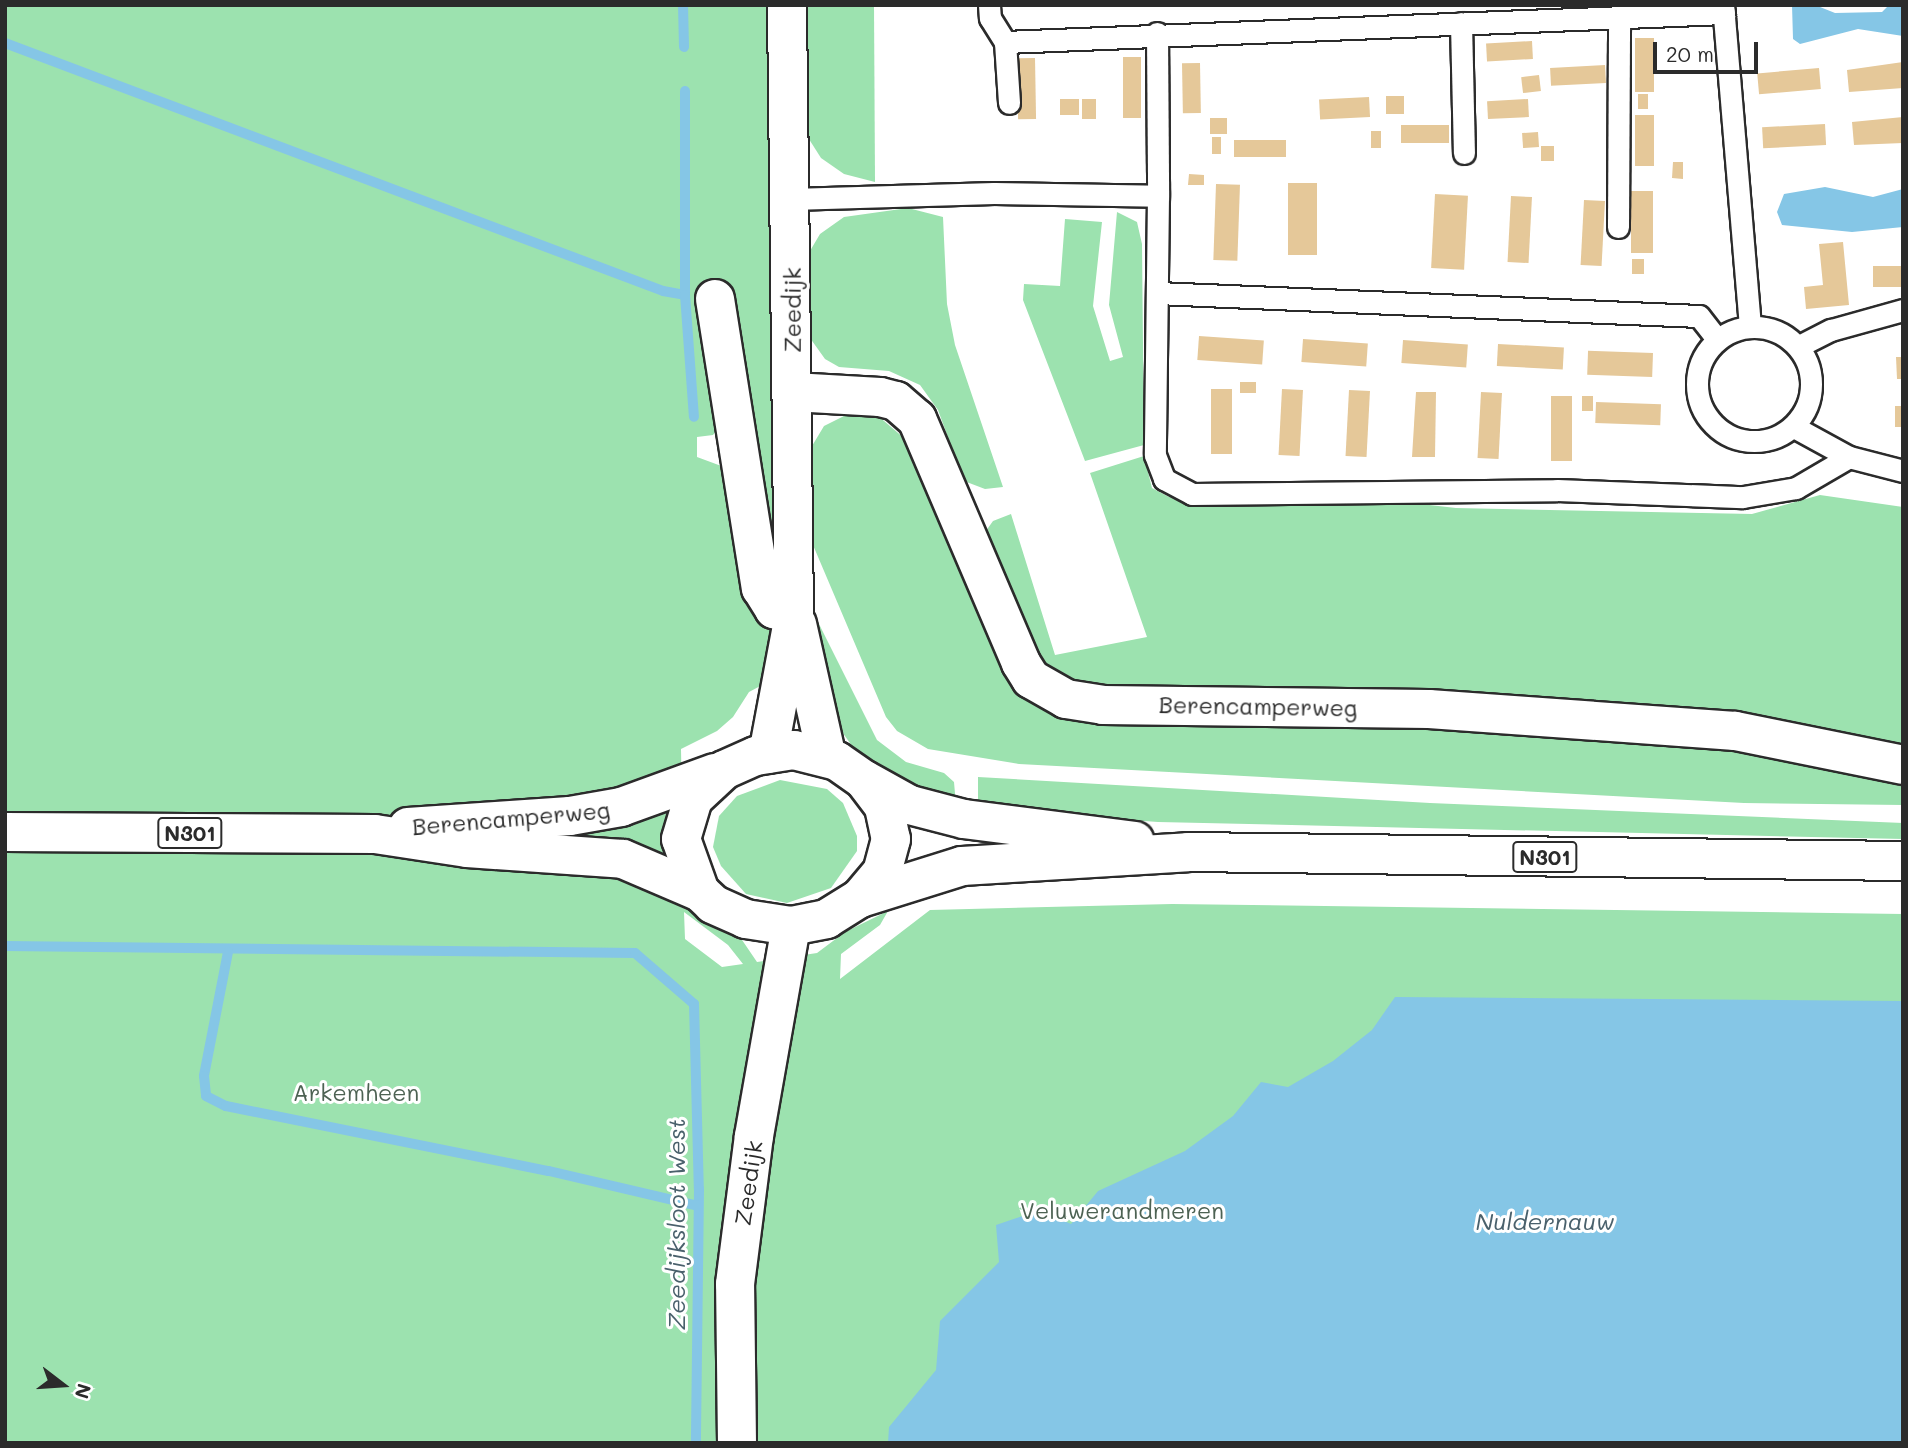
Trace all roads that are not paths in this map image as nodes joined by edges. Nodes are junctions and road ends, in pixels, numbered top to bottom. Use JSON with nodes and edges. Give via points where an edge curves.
{"nodes":[{"id":1,"x":787,"y":5,"type":"edge"},
{"id":2,"x":989,"y":5,"type":"edge"},
{"id":3,"x":1723,"y":9,"type":"edge"},
{"id":4,"x":1619,"y":17,"type":"junction"},
{"id":5,"x":1461,"y":23,"type":"junction"},
{"id":6,"x":1157,"y":33,"type":"junction"},
{"id":7,"x":1005,"y":43,"type":"junction"},
{"id":8,"x":1009,"y":103,"type":"dead end"},
{"id":9,"x":1464,"y":153,"type":"dead end"},
{"id":10,"x":1158,"y":196,"type":"junction"},
{"id":11,"x":791,"y":198,"type":"junction"},
{"id":12,"x":1618,"y":227,"type":"dead end"},
{"id":13,"x":1157,"y":293,"type":"junction"},
{"id":14,"x":716,"y":299,"type":"dead end"},
{"id":15,"x":1903,"y":310,"type":"edge"},
{"id":16,"x":1750,"y":326,"type":"junction"},
{"id":17,"x":1717,"y":339,"type":"junction"},
{"id":18,"x":1799,"y":346,"type":"junction"},
{"id":19,"x":793,"y":392,"type":"junction"},
{"id":20,"x":1794,"y":427,"type":"junction"},
{"id":21,"x":1849,"y":457,"type":"junction"},
{"id":22,"x":1903,"y":471,"type":"edge"},
{"id":23,"x":794,"y":615,"type":"junction"},
{"id":24,"x":768,"y":754,"type":"junction"},
{"id":25,"x":827,"y":758,"type":"junction"},
{"id":26,"x":1903,"y":765,"type":"edge"},
{"id":27,"x":724,"y":769,"type":"junction"},
{"id":28,"x":864,"y":780,"type":"junction"},
{"id":29,"x":5,"y":832,"type":"edge"},
{"id":30,"x":375,"y":834,"type":"junction"},
{"id":31,"x":1188,"y":852,"type":"junction"},
{"id":32,"x":1903,"y":861,"type":"edge"},
{"id":33,"x":700,"y":892,"type":"junction"},
{"id":34,"x":860,"y":898,"type":"junction"},
{"id":35,"x":791,"y":926,"type":"junction"},
{"id":36,"x":737,"y":1443,"type":"edge"}],
"edges":[{"from":1,"to":11,"type":"main road","name":"Zeedijk"},
{"from":2,"to":7,"type":"lane","via":[[990,18]]},
{"from":3,"to":4,"type":"lane"},
{"from":3,"to":16,"type":"lane"},
{"from":4,"to":5,"type":"lane"},
{"from":4,"to":12,"type":"lane"},
{"from":5,"to":6,"type":"lane"},
{"from":5,"to":9,"type":"lane"},
{"from":6,"to":7,"type":"lane"},
{"from":6,"to":10,"type":"lane"},
{"from":7,"to":8,"type":"lane"},
{"from":10,"to":11,"type":"lane","via":[[993,192]]},
{"from":10,"to":13,"type":"lane"},
{"from":11,"to":19,"type":"main road","name":"Zeedijk"},
{"from":13,"to":17,"type":"lane","via":[[1699,316]]},
{"from":13,"to":21,"type":"lane","via":[[1155,455],[1164,479],[1192,494],[1557,490],[1743,497],[1796,488]]},
{"from":14,"to":23,"type":"main road","via":[[761,588],[774,609]]},
{"from":15,"to":18,"type":"lane","via":[[1831,330]]},
{"from":16,"to":17,"type":"lane"},
{"from":16,"to":18,"type":"lane","via":[[1777,331]]},
{"from":17,"to":20,"type":"lane","via":[[1705,353],[1697,388],[1710,421],[1724,433],[1759,441]]},
{"from":18,"to":20,"type":"lane","via":[[1812,379],[1810,397]]},
{"from":19,"to":23,"type":"main road","name":"Zeedijk"},
{"from":19,"to":26,"type":"main road","name":"Berencamperweg","via":[[880,397],[896,401],[917,419],[1021,663],[1031,679],[1066,699],[1103,705],[1429,709],[1735,731]]},
{"from":20,"to":21,"type":"lane"},
{"from":21,"to":22,"type":"lane"},
{"from":23,"to":24,"type":"main road","name":"Zeedijk"},
{"from":23,"to":25,"type":"main road","name":"Zeedijk"},
{"from":24,"to":25,"type":"main road","via":[[794,750]]},
{"from":24,"to":27,"type":"main road"},
{"from":25,"to":28,"type":"main road"},
{"from":27,"to":30,"type":"main road","name":"Berencamperweg","number":"N301","via":[[621,807],[570,816],[428,822]]},
{"from":27,"to":33,"type":"main road","via":[[693,799],[681,839]]},
{"from":28,"to":31,"type":"main road","number":"N301","via":[[910,805],[964,819],[1101,833]]},
{"from":28,"to":34,"type":"main road","via":[[884,807],[891,839],[882,872]]},
{"from":29,"to":30,"type":"main road","name":"Berencamperweg","number":"N301"},
{"from":30,"to":33,"type":"main road","name":"Berencamperweg","number":"N301","via":[[467,848],[623,859]]},
{"from":31,"to":32,"type":"main road","number":"N301"},
{"from":31,"to":34,"type":"main road","number":"N301","via":[[962,866]]},
{"from":33,"to":35,"type":"main road","via":[[713,904],[746,919]]},
{"from":34,"to":35,"type":"main road","via":[[827,919]]},
{"from":35,"to":36,"type":"main road","name":"Zeedijk","via":[[754,1136],[737,1272]]}]}
